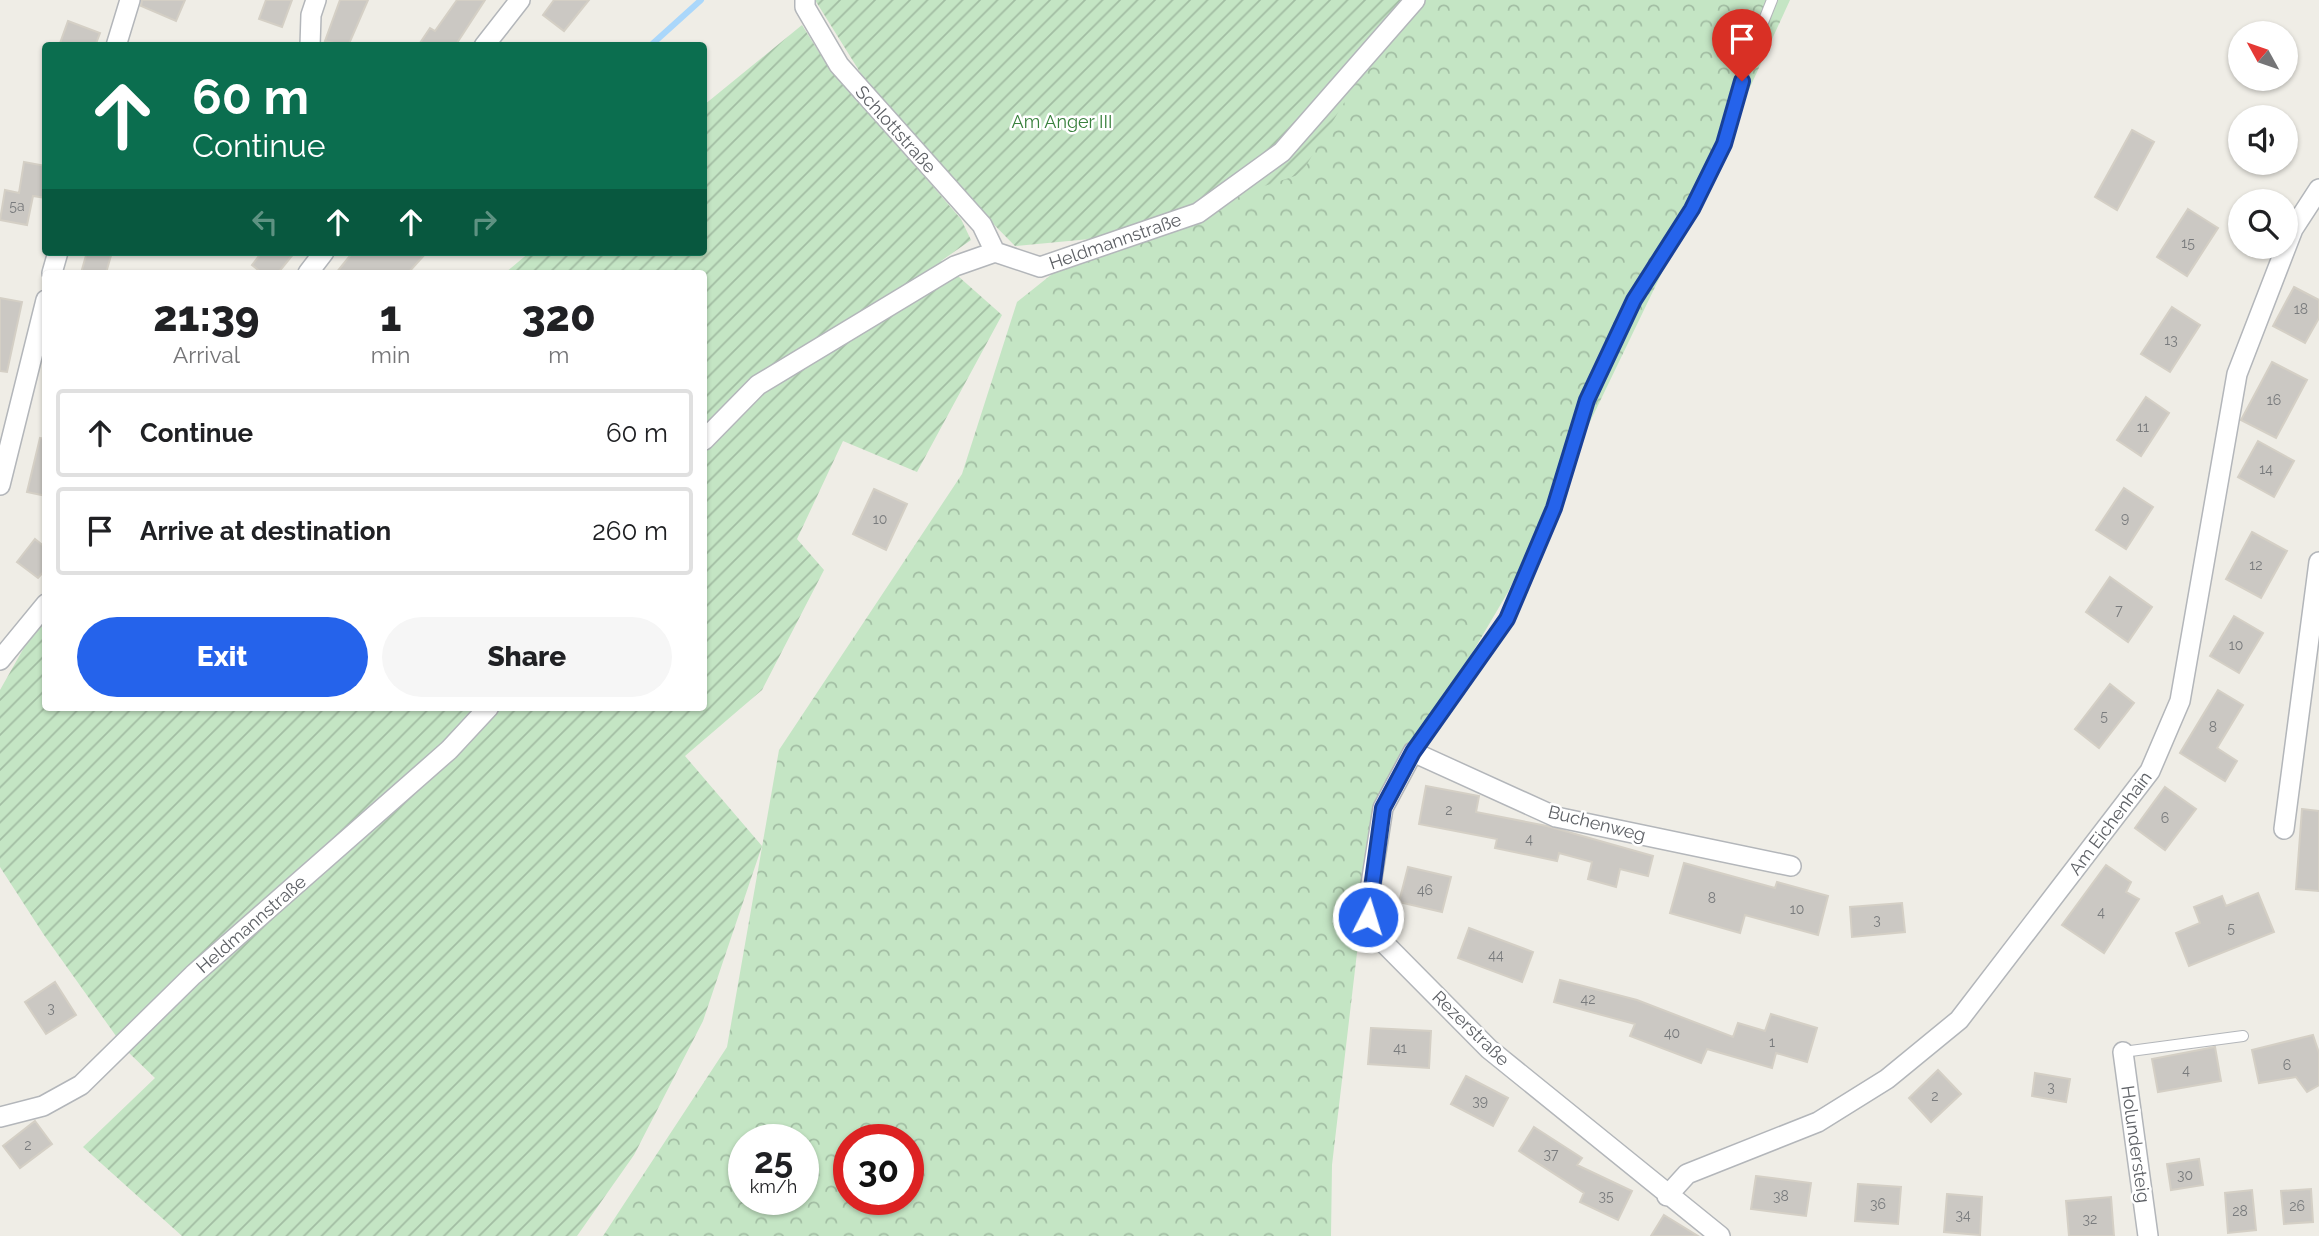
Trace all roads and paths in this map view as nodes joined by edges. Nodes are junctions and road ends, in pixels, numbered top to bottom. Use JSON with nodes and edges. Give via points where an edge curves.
{"nodes":[{"id":1,"x":130,"y":0,"type":"edge"},
{"id":2,"x":316,"y":0,"type":"edge"},
{"id":3,"x":520,"y":0,"type":"edge"},
{"id":4,"x":805,"y":0,"type":"edge"},
{"id":5,"x":1415,"y":0,"type":"edge"},
{"id":6,"x":1772,"y":0,"type":"edge"},
{"id":7,"x":117,"y":42,"type":"edge"},
{"id":8,"x":310,"y":42,"type":"edge"},
{"id":9,"x":487,"y":42,"type":"edge"},
{"id":10,"x":2319,"y":189,"type":"edge"},
{"id":11,"x":995,"y":252,"type":"junction"},
{"id":12,"x":321,"y":256,"type":"edge"},
{"id":13,"x":310,"y":270,"type":"edge"},
{"id":14,"x":42,"y":316,"type":"edge"},
{"id":15,"x":707,"y":437,"type":"edge"},
{"id":16,"x":0,"y":485,"type":"edge"},
{"id":17,"x":2319,"y":562,"type":"edge"},
{"id":18,"x":42,"y":609,"type":"edge"},
{"id":19,"x":0,"y":660,"type":"edge"},
{"id":20,"x":485,"y":711,"type":"edge"},
{"id":21,"x":1413,"y":752,"type":"junction"},
{"id":22,"x":2284,"y":829,"type":"dead end"},
{"id":23,"x":1791,"y":866,"type":"dead end"},
{"id":24,"x":2243,"y":1036,"type":"dead end"},
{"id":25,"x":2123,"y":1052,"type":"joint"},
{"id":26,"x":0,"y":1117,"type":"edge"},
{"id":27,"x":1667,"y":1196,"type":"junction"},
{"id":28,"x":1720,"y":1236,"type":"edge"},
{"id":29,"x":2148,"y":1236,"type":"edge"}],
"edges":[{"from":1,"to":7,"type":"street"},
{"from":2,"to":8,"type":"street"},
{"from":3,"to":9,"type":"street"},
{"from":4,"to":11,"type":"street","name":"Schlottstraße","via":[[839,65],[982,225]]},
{"from":5,"to":11,"type":"street","name":"Heldmannstraße","via":[[1282,152],[1198,213],[1040,267]]},
{"from":6,"to":21,"type":"lane","via":[[1748,60],[1724,144],[1692,209],[1634,300],[1587,400],[1554,508],[1507,619]]},
{"from":10,"to":27,"type":"street","name":"Am Eichenhain","via":[[2293,229],[2237,374],[2180,701],[2150,771],[1959,1020],[1887,1079],[1818,1122],[1687,1174]]},
{"from":11,"to":15,"type":"street","via":[[955,266],[758,385]]},
{"from":12,"to":13,"type":"street"},
{"from":14,"to":16,"type":"street"},
{"from":17,"to":22,"type":"street"},
{"from":18,"to":19,"type":"street"},
{"from":20,"to":26,"type":"street","name":"Heldmannstraße","via":[[449,750],[202,966],[81,1085],[43,1106]]},
{"from":21,"to":23,"type":"street","name":"Buchenweg","via":[[1556,817]]},
{"from":21,"to":27,"type":"street","name":"Rezerstraße","via":[[1383,808],[1368,917],[1384,943],[1489,1049]]},
{"from":24,"to":25,"type":"lane"},
{"from":25,"to":29,"type":"street","name":"Holundersteig"},
{"from":27,"to":28,"type":"street","name":"Rezerstraße"}]}
